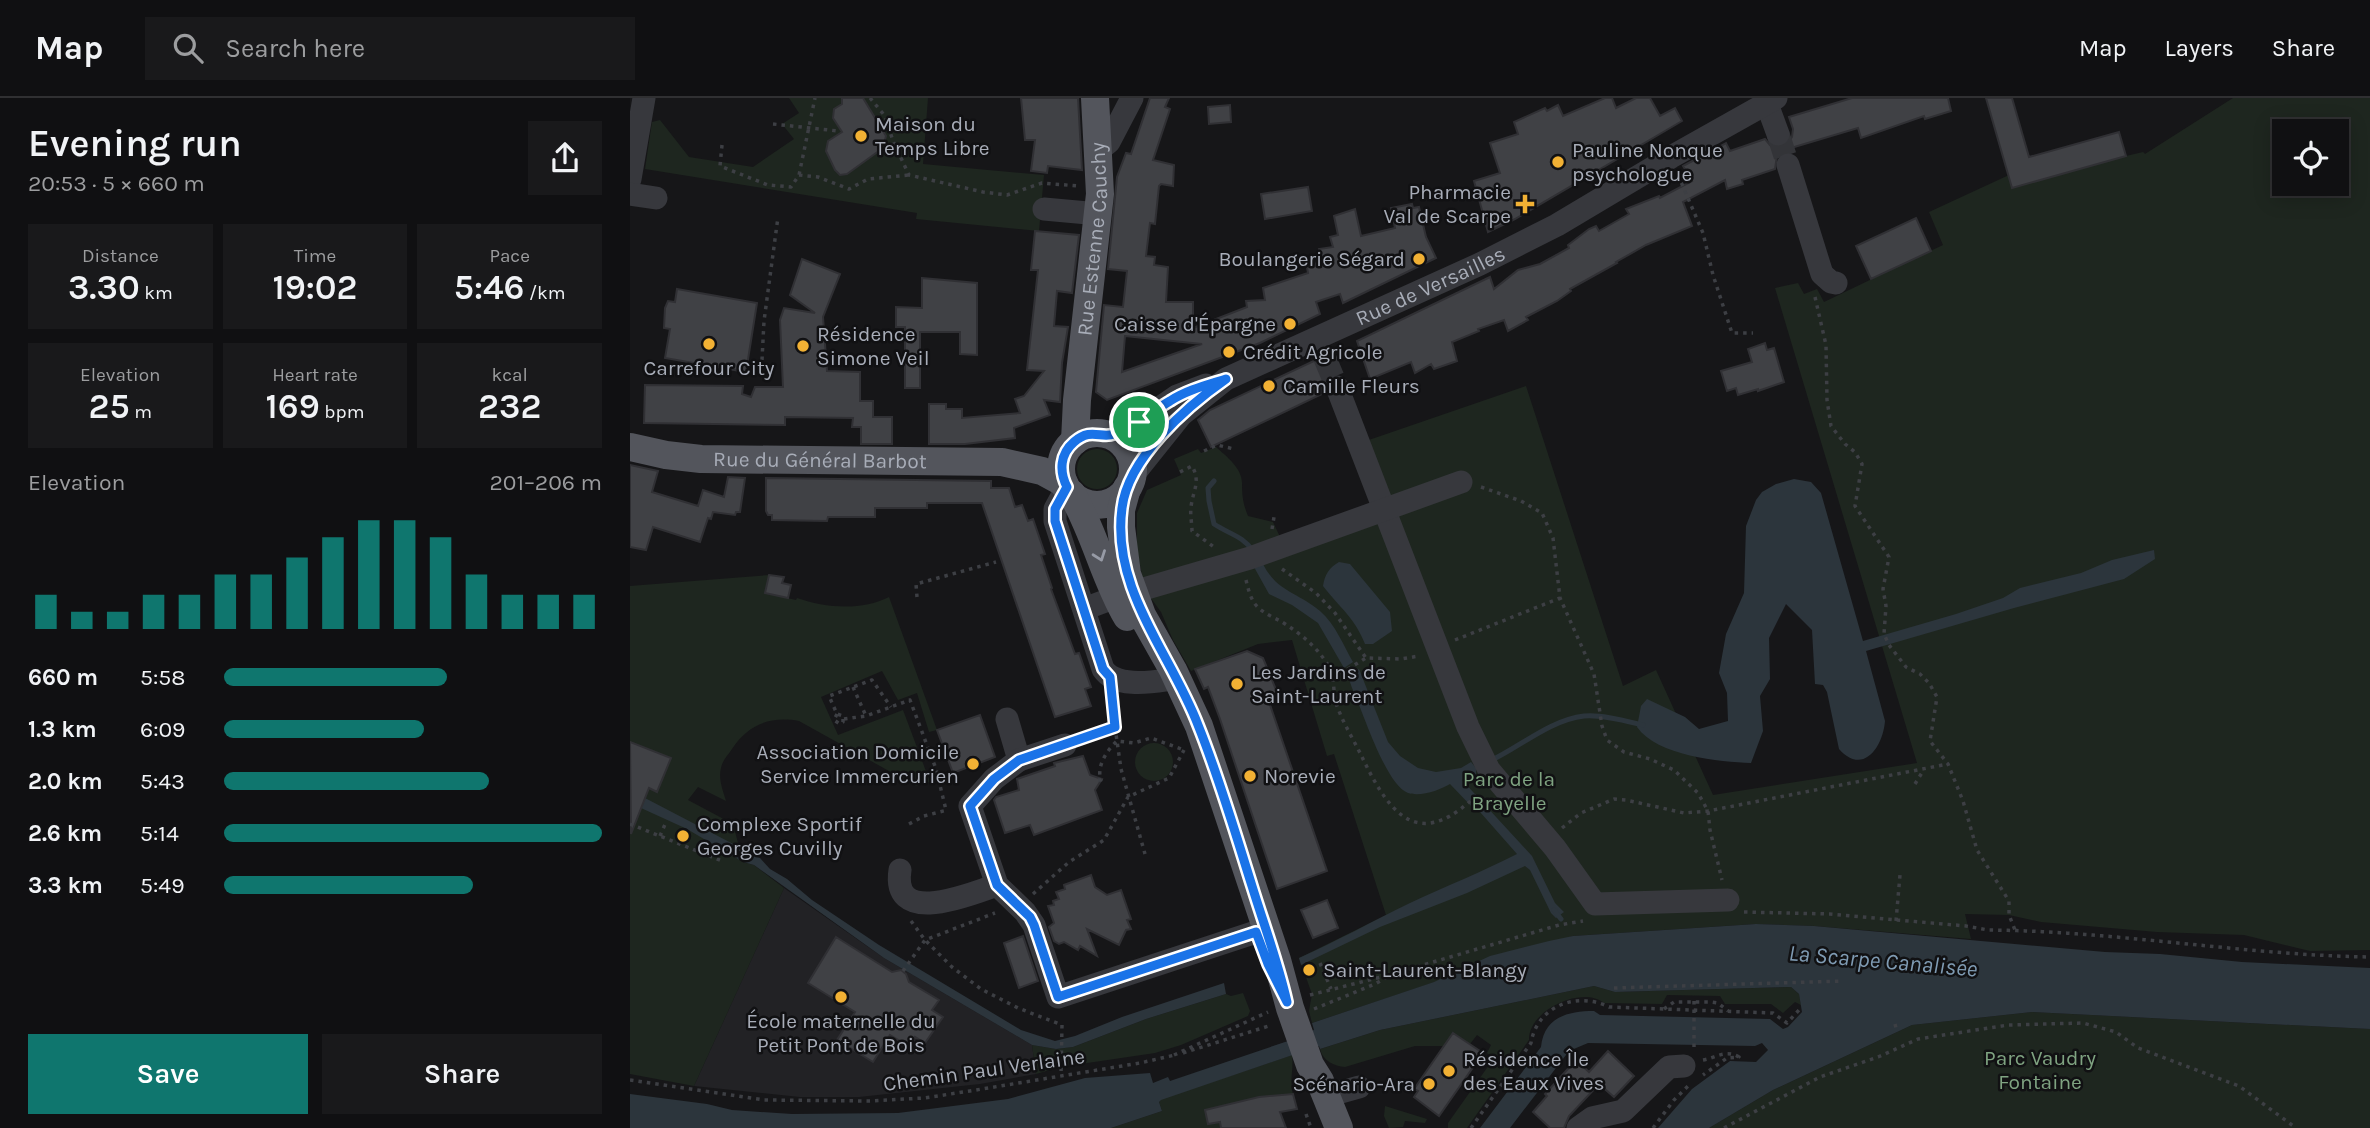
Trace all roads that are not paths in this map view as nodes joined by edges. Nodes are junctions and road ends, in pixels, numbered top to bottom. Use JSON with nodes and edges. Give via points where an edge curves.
{"nodes":[{"id":1,"x":643,"y":98,"type":"edge"},
{"id":2,"x":1095,"y":98,"type":"edge"},
{"id":3,"x":1132,"y":98,"type":"edge"},
{"id":4,"x":1764,"y":102,"type":"edge"},
{"id":5,"x":1778,"y":134,"type":"tunnel mouth"},
{"id":6,"x":1098,"y":150,"type":"junction"},
{"id":7,"x":1788,"y":165,"type":"tunnel mouth"},
{"id":8,"x":630,"y":179,"type":"edge"},
{"id":9,"x":630,"y":194,"type":"edge"},
{"id":10,"x":656,"y":198,"type":"dead end"},
{"id":11,"x":1044,"y":209,"type":"dead end"},
{"id":12,"x":1099,"y":214,"type":"junction"},
{"id":13,"x":1829,"y":279,"type":"road end"},
{"id":14,"x":1080,"y":379,"type":"junction"},
{"id":15,"x":1226,"y":379,"type":"junction"},
{"id":16,"x":1337,"y":387,"type":"tunnel mouth"},
{"id":17,"x":1108,"y":435,"type":"junction"},
{"id":18,"x":1073,"y":442,"type":"junction"},
{"id":19,"x":633,"y":445,"type":"edge"},
{"id":20,"x":1002,"y":462,"type":"junction"},
{"id":21,"x":1130,"y":481,"type":"junction"},
{"id":22,"x":1461,"y":482,"type":"road end"},
{"id":23,"x":1068,"y":488,"type":"junction"},
{"id":24,"x":1385,"y":510,"type":"junction"},
{"id":25,"x":1125,"y":594,"type":"junction"},
{"id":26,"x":1084,"y":608,"type":"junction"},
{"id":27,"x":1166,"y":680,"type":"junction"},
{"id":28,"x":1007,"y":719,"type":"dead end"},
{"id":29,"x":1065,"y":745,"type":"road end"},
{"id":30,"x":1019,"y":760,"type":"junction"},
{"id":31,"x":900,"y":870,"type":"dead end"},
{"id":32,"x":997,"y":885,"type":"junction"},
{"id":33,"x":1728,"y":900,"type":"road end"},
{"id":34,"x":1256,"y":932,"type":"junction"},
{"id":35,"x":1295,"y":1008,"type":"junction"},
{"id":36,"x":1689,"y":1057,"type":"road end"},
{"id":37,"x":1359,"y":1087,"type":"dead end"},
{"id":38,"x":1319,"y":1113,"type":"edge"},
{"id":39,"x":1339,"y":1128,"type":"edge"},
{"id":40,"x":1578,"y":1128,"type":"edge"}],
"edges":[{"from":1,"to":8,"type":"street"},
{"from":2,"to":6,"type":"main road","name":"Rue Estenne Cauchy"},
{"from":3,"to":6,"type":"street","via":[[1109,142]]},
{"from":4,"to":5,"type":"street"},
{"from":4,"to":15,"type":"street","name":"Rue de Versailles","via":[[1558,225],[1321,347]]},
{"from":6,"to":12,"type":"main road","name":"Rue Estenne Cauchy"},
{"from":7,"to":13,"type":"street"},
{"from":9,"to":10,"type":"street"},
{"from":11,"to":12,"type":"street"},
{"from":12,"to":14,"type":"main road","name":"Rue Estenne Cauchy"},
{"from":14,"to":17,"type":"main road","name":"Rue Estenne Cauchy","via":[[1088,413]]},
{"from":14,"to":18,"type":"main road","name":"Rue Estenne Cauchy"},
{"from":15,"to":17,"type":"street","via":[[1177,396],[1139,422]]},
{"from":15,"to":21,"type":"street","name":"Rue de Versailles","via":[[1181,415]]},
{"from":16,"to":24,"type":"street"},
{"from":17,"to":18,"type":"main road","via":[[1087,434]]},
{"from":17,"to":21,"type":"main road","via":[[1129,452],[1133,465]]},
{"from":18,"to":20,"type":"main road","name":"Rue du Général Barbot"},
{"from":18,"to":23,"type":"main road","via":[[1062,464]]},
{"from":19,"to":20,"type":"main road","name":"Rue du Général Barbot","via":[[701,459]]},
{"from":20,"to":23,"type":"main road","name":"Rue du Général Barbot","via":[[1042,471]]},
{"from":21,"to":23,"type":"main road","via":[[1118,498],[1101,504],[1088,503]]},
{"from":21,"to":25,"type":"main road","via":[[1121,510]]},
{"from":22,"to":24,"type":"street"},
{"from":23,"to":25,"type":"main road","one_way":true},
{"from":23,"to":26,"type":"street","via":[[1054,515]]},
{"from":24,"to":25,"type":"street"},
{"from":24,"to":33,"type":"street","via":[[1468,727],[1485,760],[1595,904]]},
{"from":25,"to":26,"type":"street"},
{"from":25,"to":27,"type":"main road"},
{"from":25,"to":35,"type":"main road","via":[[1184,691],[1202,734]]},
{"from":26,"to":27,"type":"street","via":[[1103,669],[1110,677]]},
{"from":27,"to":34,"type":"main road"},
{"from":28,"to":30,"type":"street"},
{"from":29,"to":30,"type":"street"},
{"from":30,"to":32,"type":"street","via":[[970,806]]},
{"from":31,"to":32,"type":"street","via":[[902,891],[926,903]]},
{"from":32,"to":34,"type":"street","via":[[1030,917],[1058,997]]},
{"from":34,"to":35,"type":"main road","via":[[1268,964]]},
{"from":35,"to":38,"type":"main road"},
{"from":36,"to":40,"type":"street","via":[[1669,1067],[1623,1111],[1591,1118]]},
{"from":37,"to":38,"type":"street"},
{"from":38,"to":39,"type":"main road"}]}
